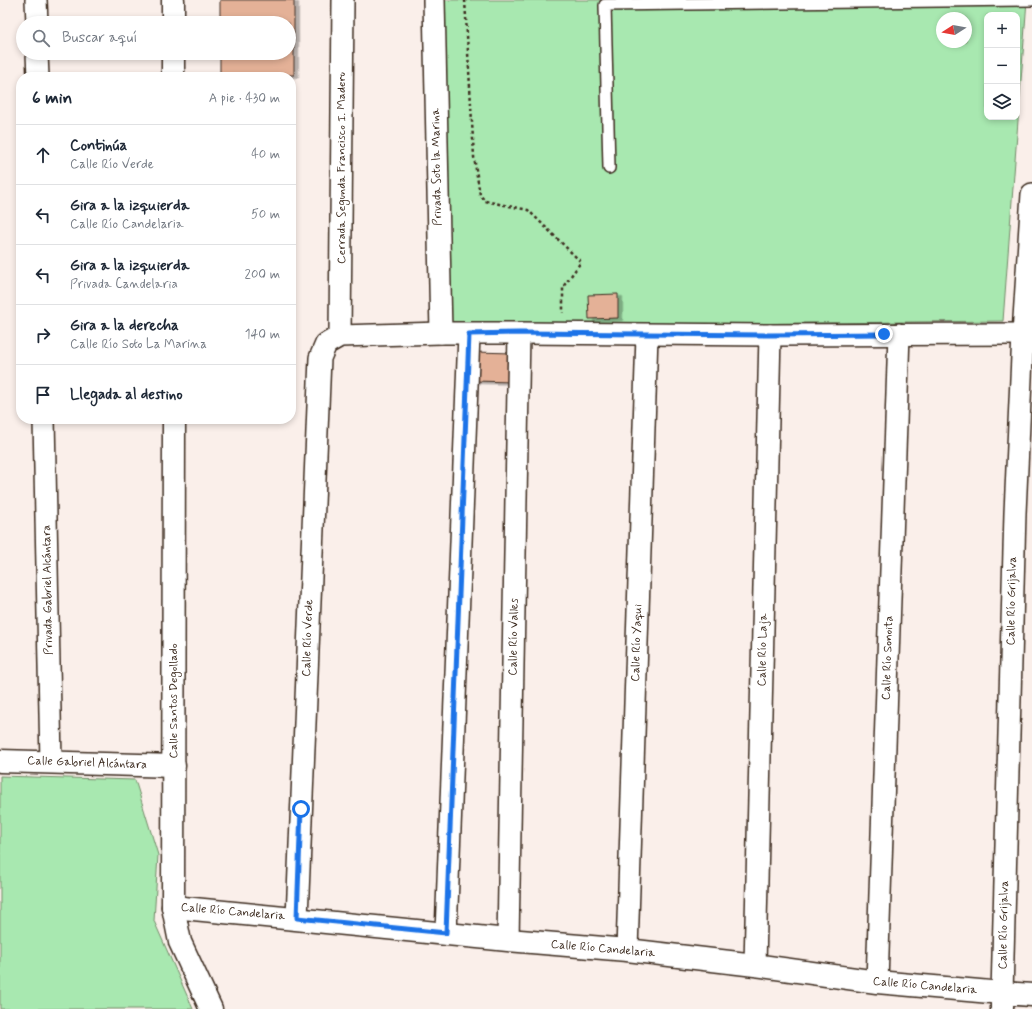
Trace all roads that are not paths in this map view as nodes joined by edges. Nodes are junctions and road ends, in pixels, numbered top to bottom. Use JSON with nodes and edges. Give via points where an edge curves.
{"nodes":[{"id":1,"x":36,"y":0,"type":"edge"},
{"id":2,"x":173,"y":0,"type":"edge"},
{"id":3,"x":343,"y":0,"type":"edge"},
{"id":4,"x":434,"y":0,"type":"edge"},
{"id":5,"x":1032,"y":0,"type":"edge"},
{"id":6,"x":37,"y":16,"type":"edge"},
{"id":7,"x":173,"y":16,"type":"edge"},
{"id":8,"x":37,"y":60,"type":"edge"},
{"id":9,"x":173,"y":60,"type":"edge"},
{"id":10,"x":38,"y":72,"type":"edge"},
{"id":11,"x":173,"y":72,"type":"edge"},
{"id":12,"x":609,"y":168,"type":"dead end"},
{"id":13,"x":1032,"y":194,"type":"edge"},
{"id":14,"x":441,"y":333,"type":"junction"},
{"id":15,"x":520,"y":333,"type":"junction"},
{"id":16,"x":469,"y":334,"type":"junction"},
{"id":17,"x":899,"y":334,"type":"junction"},
{"id":18,"x":1023,"y":334,"type":"junction"},
{"id":19,"x":647,"y":335,"type":"junction"},
{"id":20,"x":770,"y":335,"type":"junction"},
{"id":21,"x":340,"y":336,"type":"junction"},
{"id":22,"x":44,"y":424,"type":"edge"},
{"id":23,"x":174,"y":424,"type":"edge"},
{"id":24,"x":1023,"y":514,"type":"edge"},
{"id":25,"x":0,"y":761,"type":"edge"},
{"id":26,"x":51,"y":762,"type":"junction"},
{"id":27,"x":174,"y":766,"type":"junction"},
{"id":28,"x":173,"y":907,"type":"junction"},
{"id":29,"x":297,"y":918,"type":"junction"},
{"id":30,"x":446,"y":933,"type":"junction"},
{"id":31,"x":508,"y":940,"type":"junction"},
{"id":32,"x":627,"y":950,"type":"junction"},
{"id":33,"x":756,"y":965,"type":"junction"},
{"id":34,"x":878,"y":982,"type":"junction"},
{"id":35,"x":1032,"y":995,"type":"edge"},
{"id":36,"x":1002,"y":1001,"type":"edge"},
{"id":37,"x":211,"y":1009,"type":"edge"}],
"edges":[{"from":1,"to":6,"type":"street"},
{"from":2,"to":7,"type":"main road"},
{"from":3,"to":21,"type":"street","name":"Cerrada Segunda Francisco I. Madero"},
{"from":4,"to":14,"type":"street","name":"Privada Soto la Marina"},
{"from":5,"to":12,"type":"lane","via":[[605,5]]},
{"from":8,"to":10,"type":"street"},
{"from":9,"to":11,"type":"main road"},
{"from":13,"to":18,"type":"street","name":"Calle Río Grijalva"},
{"from":14,"to":16,"type":"street"},
{"from":14,"to":21,"type":"street"},
{"from":15,"to":16,"type":"street"},
{"from":15,"to":19,"type":"street"},
{"from":15,"to":31,"type":"street","name":"Calle Río Valles"},
{"from":16,"to":30,"type":"street"},
{"from":17,"to":18,"type":"street"},
{"from":17,"to":20,"type":"street"},
{"from":17,"to":34,"type":"street","name":"Calle Río Sonoita"},
{"from":18,"to":24,"type":"street","name":"Calle Río Grijalva"},
{"from":19,"to":20,"type":"street"},
{"from":19,"to":32,"type":"street","name":"Calle Río Yaqui"},
{"from":20,"to":33,"type":"street","name":"Calle Río Laja"},
{"from":21,"to":29,"type":"street","name":"Calle Río Verde","via":[[326,344],[320,358]]},
{"from":22,"to":26,"type":"street","name":"Privada Gabriel Alcántara"},
{"from":23,"to":27,"type":"main road","name":"Calle Santos Degollado"},
{"from":24,"to":36,"type":"street","name":"Calle Río Grijalva"},
{"from":25,"to":26,"type":"main road","name":"Calle Gabriel Alcántara"},
{"from":26,"to":27,"type":"main road","name":"Calle Gabriel Alcántara"},
{"from":27,"to":28,"type":"main road","name":"Calle Santos Degollado"},
{"from":28,"to":29,"type":"main road","name":"Calle Río Candelaria"},
{"from":28,"to":37,"type":"main road","name":"Calle Santos Degollado","via":[[180,942]]},
{"from":29,"to":30,"type":"main road","name":"Calle Río Candelaria"},
{"from":30,"to":31,"type":"main road","name":"Calle Río Candelaria"},
{"from":31,"to":32,"type":"main road","name":"Calle Río Candelaria"},
{"from":32,"to":33,"type":"main road","name":"Calle Río Candelaria"},
{"from":33,"to":34,"type":"main road","name":"Calle Río Candelaria"},
{"from":34,"to":36,"type":"main road","name":"Calle Río Candelaria"},
{"from":35,"to":36,"type":"main road","name":"Calle Río Candelaria"}]}
